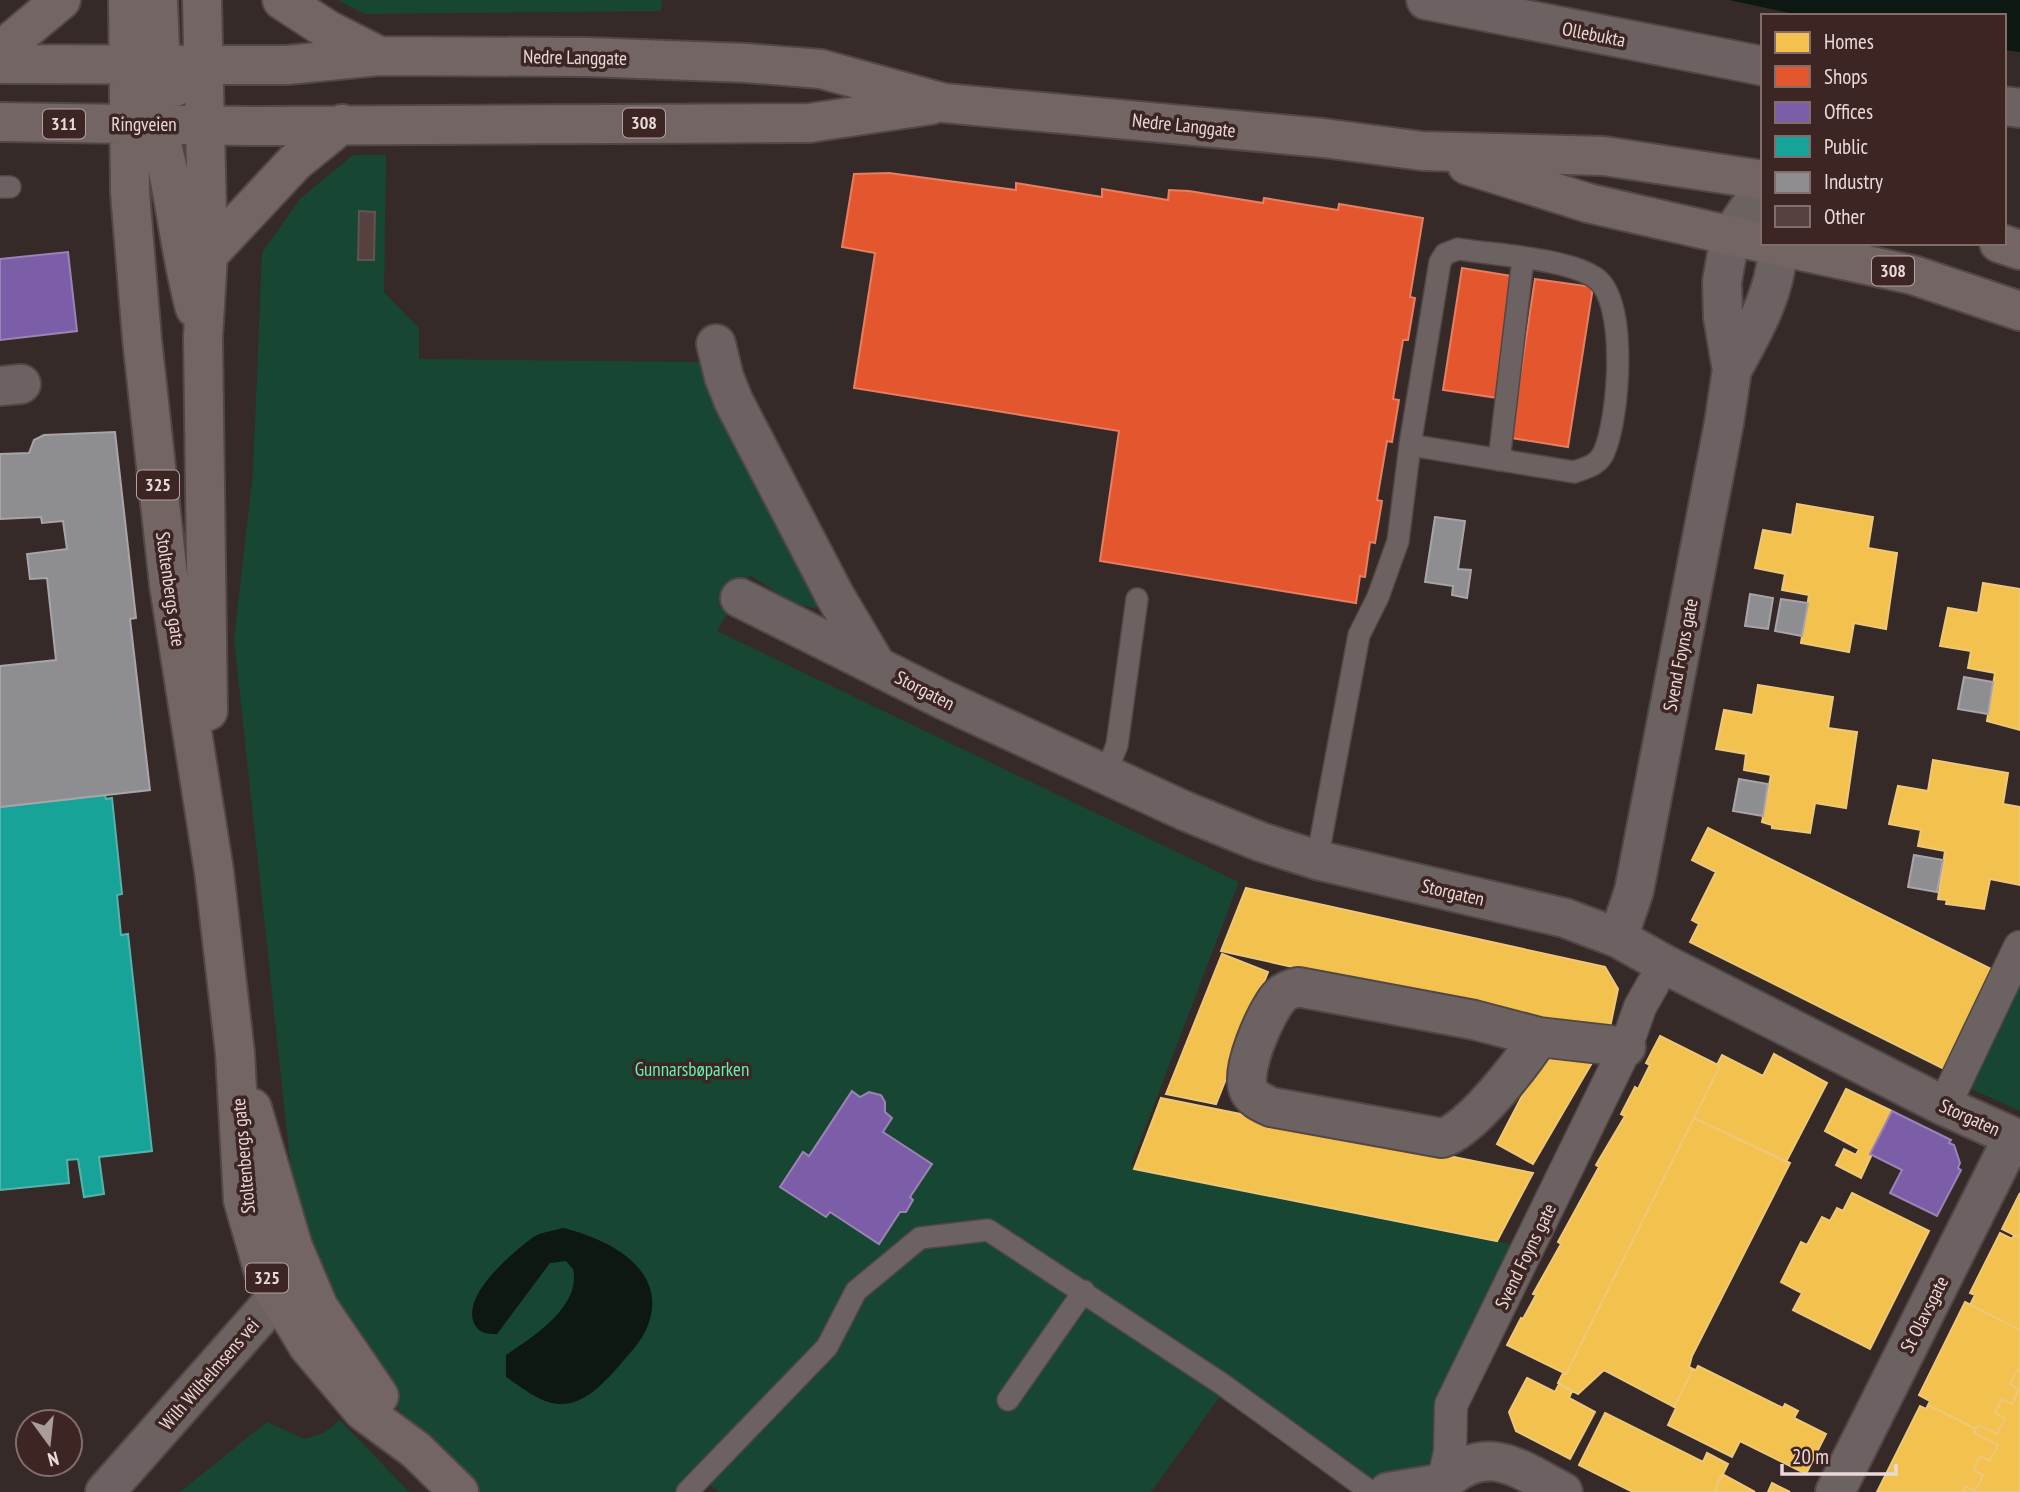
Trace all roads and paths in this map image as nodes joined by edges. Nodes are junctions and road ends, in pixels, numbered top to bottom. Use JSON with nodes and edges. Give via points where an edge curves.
{"nodes":[{"id":1,"x":61,"y":0,"type":"edge"},
{"id":2,"x":128,"y":0,"type":"edge"},
{"id":3,"x":158,"y":0,"type":"edge"},
{"id":4,"x":202,"y":0,"type":"edge"},
{"id":5,"x":282,"y":0,"type":"edge"},
{"id":6,"x":1426,"y":0,"type":"edge"},
{"id":7,"x":0,"y":51,"type":"edge"},
{"id":8,"x":380,"y":56,"type":"junction"},
{"id":9,"x":0,"y":64,"type":"edge"},
{"id":10,"x":165,"y":65,"type":"junction"},
{"id":11,"x":1761,"y":66,"type":"edge"},
{"id":12,"x":944,"y":103,"type":"junction"},
{"id":13,"x":0,"y":122,"type":"edge"},
{"id":14,"x":142,"y":124,"type":"junction"},
{"id":15,"x":204,"y":124,"type":"junction"},
{"id":16,"x":342,"y":124,"type":"junction"},
{"id":17,"x":1422,"y":151,"type":"junction"},
{"id":18,"x":1761,"y":180,"type":"edge"},
{"id":19,"x":1761,"y":242,"type":"edge"},
{"id":20,"x":1761,"y":243,"type":"edge"},
{"id":21,"x":1776,"y":245,"type":"edge"},
{"id":22,"x":208,"y":255,"type":"junction"},
{"id":23,"x":1523,"y":259,"type":"junction"},
{"id":24,"x":2020,"y":311,"type":"edge"},
{"id":25,"x":203,"y":337,"type":"junction"},
{"id":26,"x":716,"y":344,"type":"dead end"},
{"id":27,"x":1410,"y":445,"type":"junction"},
{"id":28,"x":1499,"y":460,"type":"junction"},
{"id":29,"x":740,"y":598,"type":"dead end"},
{"id":30,"x":1137,"y":599,"type":"dead end"},
{"id":31,"x":876,"y":664,"type":"junction"},
{"id":32,"x":1105,"y":775,"type":"junction"},
{"id":33,"x":210,"y":842,"type":"junction"},
{"id":34,"x":1317,"y":860,"type":"junction"},
{"id":35,"x":1618,"y":938,"type":"junction"},
{"id":36,"x":2020,"y":947,"type":"edge"},
{"id":37,"x":1653,"y":984,"type":"dead end"},
{"id":38,"x":1539,"y":1037,"type":"junction"},
{"id":39,"x":1626,"y":1047,"type":"junction"},
{"id":40,"x":235,"y":1053,"type":"junction"},
{"id":41,"x":1944,"y":1106,"type":"junction"},
{"id":42,"x":2016,"y":1139,"type":"edge"},
{"id":43,"x":293,"y":1247,"type":"junction"},
{"id":44,"x":1084,"y":1291,"type":"junction"},
{"id":45,"x":277,"y":1297,"type":"junction"},
{"id":46,"x":1008,"y":1400,"type":"dead end"},
{"id":47,"x":416,"y":1450,"type":"junction"},
{"id":48,"x":1444,"y":1487,"type":"edge"},
{"id":49,"x":690,"y":1491,"type":"edge"},
{"id":50,"x":105,"y":1492,"type":"edge"},
{"id":51,"x":458,"y":1492,"type":"edge"},
{"id":52,"x":1371,"y":1492,"type":"edge"},
{"id":53,"x":1388,"y":1492,"type":"edge"},
{"id":54,"x":1563,"y":1492,"type":"edge"},
{"id":55,"x":1836,"y":1492,"type":"edge"}],
"edges":[{"from":1,"to":7,"type":"main road"},
{"from":2,"to":10,"type":"main road"},
{"from":3,"to":10,"type":"main road"},
{"from":4,"to":10,"type":"main road"},
{"from":5,"to":8,"type":"main road","number":"308"},
{"from":6,"to":11,"type":"street","name":"Ollebukta"},
{"from":8,"to":10,"type":"main road","name":"Nedre Langgate","number":"308","via":[[287,65]]},
{"from":8,"to":12,"type":"main road","name":"Nedre Langgate","number":"308","via":[[600,57],[821,69]]},
{"from":9,"to":10,"type":"main road"},
{"from":10,"to":14,"type":"main road","number":"325"},
{"from":10,"to":15,"type":"main road","name":"Stoltenbergs gate","number":"325"},
{"from":12,"to":16,"type":"main road","name":"Nedre Langgate","number":"308","via":[[809,123]]},
{"from":12,"to":17,"type":"main road","name":"Nedre Langgate","number":"308"},
{"from":13,"to":14,"type":"main road","name":"Ringveien","number":"311"},
{"from":14,"to":15,"type":"main road","name":"Ringveien","number":"311"},
{"from":14,"to":25,"type":"main road","name":"Stoltenbergs gate","number":"325"},
{"from":14,"to":33,"type":"main road","name":"Stoltenbergs gate","number":"325","via":[[135,268],[169,585]]},
{"from":15,"to":16,"type":"main road","name":"Nedre Langgate","number":"308"},
{"from":15,"to":22,"type":"main road","name":"Stoltenbergs gate","number":"325"},
{"from":16,"to":22,"type":"main road","via":[[295,162]]},
{"from":17,"to":18,"type":"main road","name":"Nedre Langgate","number":"308","via":[[1604,156]]},
{"from":17,"to":19,"type":"main road","name":"Nedre Langgate","number":"308","via":[[1588,203]]},
{"from":20,"to":35,"type":"street","name":"Svend Foyns gate","via":[[1722,282],[1732,370],[1724,424],[1640,864]]},
{"from":21,"to":24,"type":"main road","name":"Nedre Langgate","number":"308","via":[[1913,275]]},
{"from":22,"to":25,"type":"main road","name":"Stoltenbergs gate","number":"325"},
{"from":23,"to":27,"type":"lane","via":[[1458,249],[1445,254],[1440,262]]},
{"from":23,"to":28,"type":"lane"},
{"from":23,"to":28,"type":"lane","via":[[1572,267],[1597,278],[1607,293],[1618,353],[1617,403],[1604,454],[1591,467],[1574,472]]},
{"from":25,"to":33,"type":"main road","name":"Stoltenbergs gate","number":"325"},
{"from":26,"to":31,"type":"street","name":"Storgaten","via":[[734,402],[835,596]]},
{"from":27,"to":28,"type":"lane"},
{"from":27,"to":34,"type":"lane","via":[[1398,541],[1359,635]]},
{"from":29,"to":31,"type":"street","name":"Storgaten"},
{"from":30,"to":32,"type":"lane","via":[[1117,745]]},
{"from":31,"to":32,"type":"street","name":"Storgaten","via":[[944,701]]},
{"from":32,"to":34,"type":"street","name":"Storgaten","via":[[1261,842]]},
{"from":33,"to":40,"type":"main road","name":"Stoltenbergs gate","number":"325"},
{"from":34,"to":35,"type":"street","name":"Storgaten","via":[[1565,918]]},
{"from":35,"to":41,"type":"street","name":"Storgaten"},
{"from":36,"to":41,"type":"street"},
{"from":37,"to":39,"type":"street","name":"Svend Foyns gate"},
{"from":38,"to":38,"type":"street","via":[[1521,1065],[1464,1125],[1442,1138],[1271,1107],[1248,1090],[1250,1059],[1265,1020],[1279,997],[1298,987]]},
{"from":38,"to":39,"type":"street"},
{"from":39,"to":48,"type":"street","name":"Svend Foyns gate","via":[[1451,1405]]},
{"from":40,"to":43,"type":"main road","name":"Stoltenbergs gate","number":"325"},
{"from":40,"to":45,"type":"main road","name":"Stoltenbergs gate","number":"325","via":[[243,1200],[258,1255]]},
{"from":41,"to":42,"type":"street","name":"Storgaten"},
{"from":42,"to":55,"type":"street","name":"St Olavsgate"},
{"from":43,"to":45,"type":"street","name":"Wilh Wilhelmsens vei","via":[[288,1280]]},
{"from":43,"to":47,"type":"main road","name":"Stoltenbergs gate","number":"325","via":[[319,1308]]},
{"from":44,"to":46,"type":"lane"},
{"from":44,"to":49,"type":"lane","via":[[988,1230],[920,1238],[856,1291],[827,1347]]},
{"from":44,"to":52,"type":"lane"},
{"from":45,"to":47,"type":"main road","name":"Stoltenbergs gate","number":"325","via":[[308,1346],[355,1403]]},
{"from":45,"to":50,"type":"street","name":"Wilh Wilhelmsens vei"},
{"from":47,"to":51,"type":"main road","name":"Stoltenbergs gate","number":"325"},
{"from":48,"to":53,"type":"street"},
{"from":48,"to":54,"type":"street","via":[[1458,1468],[1472,1462],[1505,1461]]}]}
